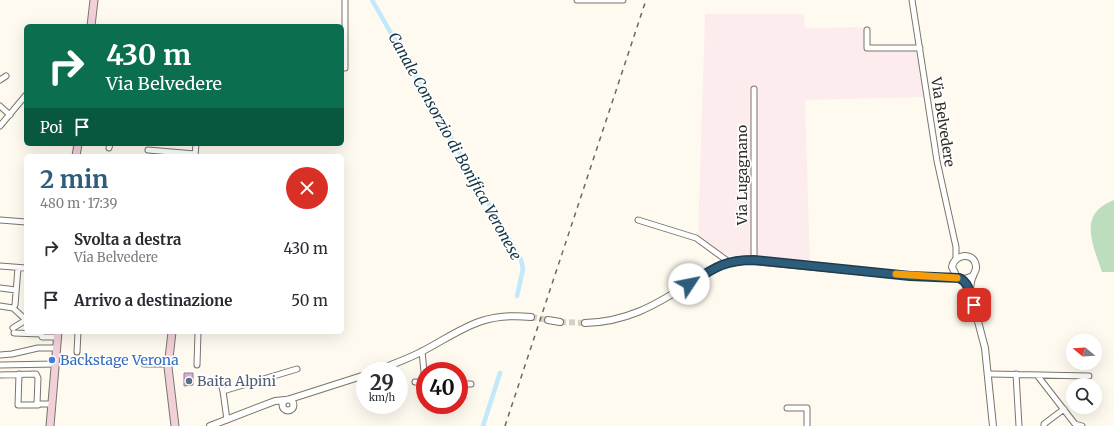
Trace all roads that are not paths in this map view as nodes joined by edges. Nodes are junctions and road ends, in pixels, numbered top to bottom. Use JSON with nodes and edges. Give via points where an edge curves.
{"nodes":[{"id":1,"x":94,"y":0,"type":"edge"},
{"id":2,"x":345,"y":0,"type":"edge"},
{"id":3,"x":577,"y":0,"type":"edge"},
{"id":4,"x":624,"y":0,"type":"edge"},
{"id":5,"x":912,"y":0,"type":"edge"},
{"id":6,"x":91,"y":24,"type":"edge"},
{"id":7,"x":866,"y":30,"type":"dead end"},
{"id":8,"x":920,"y":48,"type":"junction"},
{"id":9,"x":345,"y":68,"type":"dead end"},
{"id":10,"x":6,"y":76,"type":"dead end"},
{"id":11,"x":0,"y":80,"type":"edge"},
{"id":12,"x":754,"y":90,"type":"dead end"},
{"id":13,"x":24,"y":98,"type":"edge"},
{"id":14,"x":0,"y":106,"type":"edge"},
{"id":15,"x":10,"y":115,"type":"junction"},
{"id":16,"x":0,"y":125,"type":"edge"},
{"id":17,"x":148,"y":150,"type":"dead end"},
{"id":18,"x":186,"y":154,"type":"edge"},
{"id":19,"x":0,"y":220,"type":"edge"},
{"id":20,"x":638,"y":220,"type":"dead end"},
{"id":21,"x":24,"y":222,"type":"edge"},
{"id":22,"x":956,"y":246,"type":"junction"},
{"id":23,"x":965,"y":256,"type":"junction"},
{"id":24,"x":956,"y":259,"type":"junction"},
{"id":25,"x":754,"y":260,"type":"junction"},
{"id":26,"x":729,"y":262,"type":"junction"},
{"id":27,"x":0,"y":266,"type":"edge"},
{"id":28,"x":952,"y":267,"type":"junction"},
{"id":29,"x":18,"y":268,"type":"junction"},
{"id":30,"x":24,"y":268,"type":"edge"},
{"id":31,"x":973,"y":276,"type":"junction"},
{"id":32,"x":942,"y":277,"type":"junction"},
{"id":33,"x":961,"y":279,"type":"junction"},
{"id":34,"x":0,"y":288,"type":"edge"},
{"id":35,"x":16,"y":290,"type":"junction"},
{"id":36,"x":970,"y":291,"type":"junction"},
{"id":37,"x":15,"y":305,"type":"dead end"},
{"id":38,"x":0,"y":306,"type":"edge"},
{"id":39,"x":531,"y":317,"type":"tunnel mouth"},
{"id":40,"x":24,"y":318,"type":"edge"},
{"id":41,"x":548,"y":320,"type":"tunnel mouth"},
{"id":42,"x":24,"y":322,"type":"edge"},
{"id":43,"x":560,"y":322,"type":"tunnel mouth"},
{"id":44,"x":585,"y":323,"type":"tunnel mouth"},
{"id":45,"x":24,"y":332,"type":"edge"},
{"id":46,"x":41,"y":334,"type":"edge"},
{"id":47,"x":78,"y":334,"type":"edge"},
{"id":48,"x":172,"y":334,"type":"edge"},
{"id":49,"x":198,"y":334,"type":"edge"},
{"id":50,"x":58,"y":335,"type":"edge"},
{"id":51,"x":56,"y":348,"type":"junction"},
{"id":52,"x":422,"y":351,"type":"junction"},
{"id":53,"x":77,"y":352,"type":"dead end"},
{"id":54,"x":0,"y":355,"type":"edge"},
{"id":55,"x":396,"y":362,"type":"edge"},
{"id":56,"x":423,"y":362,"type":"edge"},
{"id":57,"x":56,"y":364,"type":"junction"},
{"id":58,"x":144,"y":364,"type":"dead end"},
{"id":59,"x":168,"y":364,"type":"junction"},
{"id":60,"x":0,"y":365,"type":"edge"},
{"id":61,"x":197,"y":365,"type":"dead end"},
{"id":62,"x":297,"y":369,"type":"dead end"},
{"id":63,"x":19,"y":374,"type":"junction"},
{"id":64,"x":988,"y":374,"type":"junction"},
{"id":65,"x":1016,"y":374,"type":"junction"},
{"id":66,"x":0,"y":375,"type":"edge"},
{"id":67,"x":1037,"y":375,"type":"junction"},
{"id":68,"x":1089,"y":376,"type":"dead end"},
{"id":69,"x":356,"y":378,"type":"edge"},
{"id":70,"x":220,"y":380,"type":"dead end"},
{"id":71,"x":468,"y":384,"type":"edge"},
{"id":72,"x":472,"y":384,"type":"dead end"},
{"id":73,"x":223,"y":391,"type":"junction"},
{"id":74,"x":309,"y":393,"type":"junction"},
{"id":75,"x":287,"y":399,"type":"junction"},
{"id":76,"x":51,"y":404,"type":"junction"},
{"id":77,"x":38,"y":405,"type":"junction"},
{"id":78,"x":265,"y":405,"type":"junction"},
{"id":79,"x":294,"y":405,"type":"junction"},
{"id":80,"x":283,"y":408,"type":"junction"},
{"id":81,"x":787,"y":408,"type":"dead end"},
{"id":82,"x":1064,"y":409,"type":"junction"},
{"id":83,"x":227,"y":420,"type":"junction"},
{"id":84,"x":50,"y":426,"type":"edge"},
{"id":85,"x":175,"y":426,"type":"edge"},
{"id":86,"x":210,"y":426,"type":"edge"},
{"id":87,"x":807,"y":426,"type":"edge"},
{"id":88,"x":993,"y":426,"type":"edge"},
{"id":89,"x":1019,"y":426,"type":"edge"},
{"id":90,"x":1044,"y":426,"type":"edge"},
{"id":91,"x":1082,"y":426,"type":"edge"}],
"edges":[{"from":1,"to":6,"type":"main road"},
{"from":2,"to":9,"type":"street"},
{"from":3,"to":4,"type":"street"},
{"from":5,"to":8,"type":"street","name":"Via Belvedere"},
{"from":7,"to":8,"type":"street","via":[[867,48]]},
{"from":8,"to":22,"type":"street","name":"Via Belvedere","via":[[936,161]]},
{"from":10,"to":11,"type":"street"},
{"from":12,"to":25,"type":"street","name":"Via Lugagnano"},
{"from":13,"to":15,"type":"street"},
{"from":14,"to":15,"type":"street"},
{"from":15,"to":16,"type":"street"},
{"from":17,"to":18,"type":"street"},
{"from":19,"to":21,"type":"street"},
{"from":20,"to":26,"type":"street","via":[[696,238]]},
{"from":22,"to":23,"type":"street","name":"Via Belvedere"},
{"from":22,"to":24,"type":"street","name":"Via Belvedere"},
{"from":23,"to":24,"type":"street"},
{"from":23,"to":31,"type":"street","name":"Via Belvedere","via":[[971,257],[975,262]]},
{"from":24,"to":28,"type":"street","name":"Via Belvedere"},
{"from":25,"to":26,"type":"street"},
{"from":25,"to":32,"type":"street"},
{"from":26,"to":44,"type":"street","via":[[717,266],[634,315],[608,322]]},
{"from":27,"to":29,"type":"street"},
{"from":28,"to":32,"type":"street"},
{"from":28,"to":33,"type":"street","name":"Via Belvedere"},
{"from":29,"to":30,"type":"street"},
{"from":29,"to":35,"type":"street"},
{"from":31,"to":33,"type":"street"},
{"from":31,"to":36,"type":"street","name":"Via Belvedere"},
{"from":32,"to":33,"type":"street"},
{"from":33,"to":36,"type":"street","name":"Via Belvedere"},
{"from":34,"to":35,"type":"street"},
{"from":35,"to":37,"type":"street"},
{"from":36,"to":64,"type":"street","name":"Via Belvedere","via":[[985,348]]},
{"from":38,"to":40,"type":"street","via":[[13,308]]},
{"from":39,"to":52,"type":"street","via":[[509,316],[482,320]]},
{"from":41,"to":43,"type":"street"},
{"from":42,"to":45,"type":"street","via":[[14,331]]},
{"from":46,"to":50,"type":"street","via":[[42,337]]},
{"from":47,"to":53,"type":"street"},
{"from":48,"to":59,"type":"main road"},
{"from":49,"to":61,"type":"street"},
{"from":50,"to":51,"type":"main road"},
{"from":51,"to":54,"type":"street","via":[[38,348]]},
{"from":51,"to":57,"type":"main road"},
{"from":52,"to":55,"type":"street"},
{"from":52,"to":56,"type":"street"},
{"from":57,"to":60,"type":"street"},
{"from":57,"to":76,"type":"main road"},
{"from":58,"to":59,"type":"street"},
{"from":59,"to":85,"type":"main road"},
{"from":62,"to":73,"type":"street"},
{"from":63,"to":66,"type":"street"},
{"from":63,"to":77,"type":"street","via":[[36,374]]},
{"from":63,"to":77,"type":"street","via":[[18,405]]},
{"from":64,"to":65,"type":"street"},
{"from":64,"to":88,"type":"street","name":"Via Belvedere"},
{"from":65,"to":67,"type":"street"},
{"from":65,"to":89,"type":"street"},
{"from":67,"to":68,"type":"street"},
{"from":67,"to":82,"type":"street"},
{"from":69,"to":74,"type":"street"},
{"from":70,"to":73,"type":"street"},
{"from":71,"to":72,"type":"street"},
{"from":73,"to":83,"type":"street"},
{"from":74,"to":75,"type":"street"},
{"from":74,"to":79,"type":"street"},
{"from":75,"to":78,"type":"street"},
{"from":75,"to":79,"type":"street","via":[[293,401]]},
{"from":75,"to":80,"type":"street","via":[[283,402]]},
{"from":76,"to":77,"type":"street"},
{"from":76,"to":84,"type":"main road"},
{"from":78,"to":80,"type":"street"},
{"from":78,"to":83,"type":"street"},
{"from":79,"to":80,"type":"street","via":[[291,410]]},
{"from":81,"to":87,"type":"street","via":[[807,408]]},
{"from":82,"to":90,"type":"street"},
{"from":82,"to":91,"type":"street","via":[[1076,424]]},
{"from":83,"to":86,"type":"street"}]}
